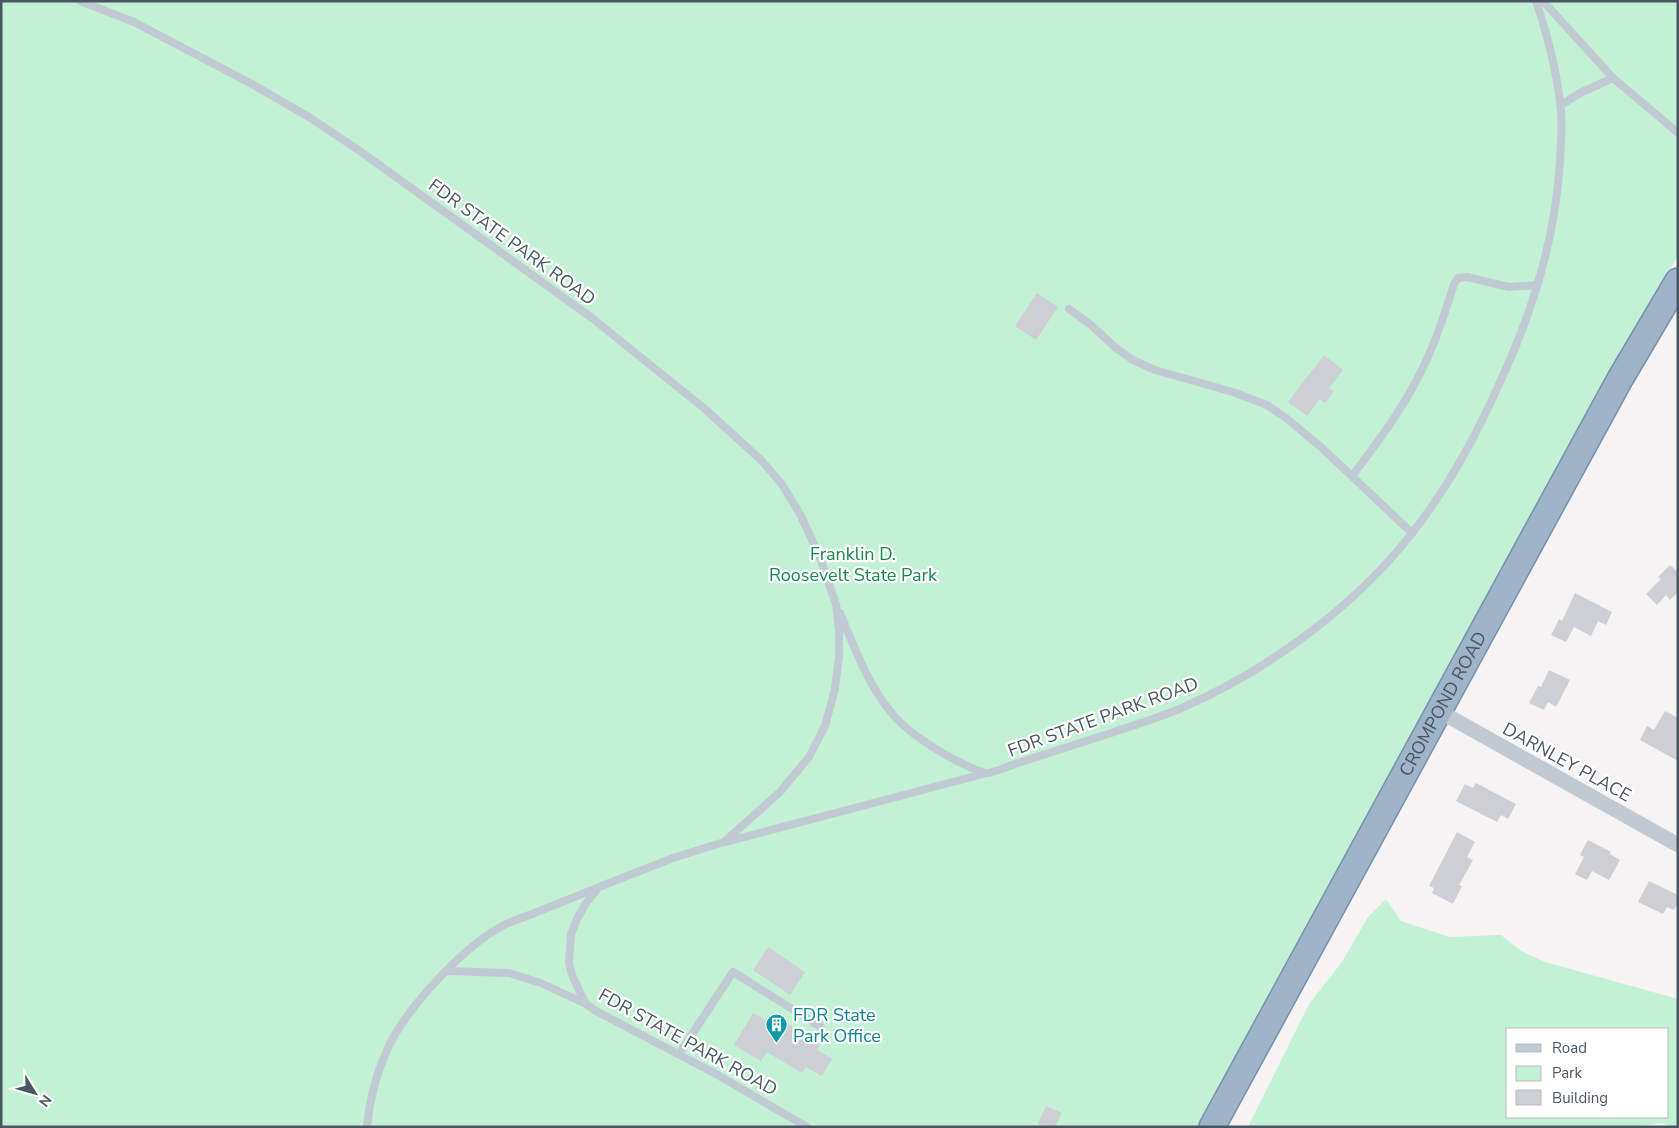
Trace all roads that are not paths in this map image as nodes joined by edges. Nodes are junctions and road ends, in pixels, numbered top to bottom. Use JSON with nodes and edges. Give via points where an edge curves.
{"nodes":[{"id":1,"x":80,"y":1,"type":"edge"},
{"id":2,"x":1536,"y":1,"type":"edge"},
{"id":3,"x":1543,"y":1,"type":"edge"},
{"id":4,"x":1613,"y":78,"type":"junction"},
{"id":5,"x":1561,"y":105,"type":"junction"},
{"id":6,"x":1678,"y":133,"type":"edge"},
{"id":7,"x":1678,"y":281,"type":"edge"},
{"id":8,"x":1537,"y":285,"type":"junction"},
{"id":9,"x":1069,"y":309,"type":"dead end"},
{"id":10,"x":1352,"y":476,"type":"junction"},
{"id":11,"x":1412,"y":533,"type":"junction"},
{"id":12,"x":836,"y":604,"type":"junction"},
{"id":13,"x":1439,"y":712,"type":"junction"},
{"id":14,"x":987,"y":773,"type":"junction"},
{"id":15,"x":724,"y":842,"type":"junction"},
{"id":16,"x":1678,"y":844,"type":"edge"},
{"id":17,"x":599,"y":887,"type":"junction"},
{"id":18,"x":446,"y":971,"type":"junction"},
{"id":19,"x":586,"y":1004,"type":"junction"},
{"id":20,"x":821,"y":1027,"type":"dead end"},
{"id":21,"x":679,"y":1054,"type":"junction"},
{"id":22,"x":367,"y":1127,"type":"edge"},
{"id":23,"x":807,"y":1127,"type":"edge"},
{"id":24,"x":1212,"y":1127,"type":"edge"}],
"edges":[{"from":1,"to":12,"type":"lane","name":"FDR STATE PARK ROAD","via":[[134,22],[250,82],[309,117],[592,318],[705,409],[761,460],[781,483],[820,555]]},
{"from":2,"to":5,"type":"lane","name":"FDR STATE PARK ROAD","via":[[1550,46]]},
{"from":3,"to":4,"type":"lane"},
{"from":4,"to":5,"type":"lane"},
{"from":4,"to":6,"type":"lane"},
{"from":5,"to":8,"type":"lane","name":"FDR STATE PARK ROAD","via":[[1559,183]]},
{"from":7,"to":13,"type":"highway","name":"CROMPOND ROAD","via":[[1620,379]]},
{"from":8,"to":10,"type":"lane","via":[[1509,288],[1467,277],[1458,278],[1431,350],[1411,391],[1387,430]]},
{"from":8,"to":11,"type":"lane","name":"FDR STATE PARK ROAD","via":[[1516,346],[1477,433],[1454,473]]},
{"from":9,"to":10,"type":"lane","via":[[1133,360],[1267,405]]},
{"from":10,"to":11,"type":"lane"},
{"from":11,"to":14,"type":"lane","name":"FDR STATE PARK ROAD","via":[[1392,557],[1322,623],[1224,687],[1128,728]]},
{"from":12,"to":14,"type":"lane","name":"FDR STATE PARK ROAD","via":[[859,659],[890,712],[928,744],[954,760]]},
{"from":12,"to":15,"type":"lane","name":"FDR STATE PARK ROAD","via":[[839,656],[835,689],[825,726],[809,757],[780,792]]},
{"from":13,"to":16,"type":"street","name":"DARNLEY PLACE"},
{"from":13,"to":24,"type":"highway","name":"CROMPOND ROAD"},
{"from":14,"to":15,"type":"lane","name":"FDR STATE PARK ROAD"},
{"from":15,"to":17,"type":"lane","name":"FDR STATE PARK ROAD"},
{"from":17,"to":18,"type":"lane","name":"FDR STATE PARK ROAD","via":[[502,926],[475,944]]},
{"from":17,"to":19,"type":"lane","name":"FDR STATE PARK ROAD","via":[[586,903],[571,935],[569,963]]},
{"from":18,"to":19,"type":"lane","via":[[509,973],[541,982]]},
{"from":18,"to":22,"type":"lane","name":"FDR STATE PARK ROAD","via":[[394,1037],[379,1072]]},
{"from":19,"to":21,"type":"lane","name":"FDR STATE PARK ROAD"},
{"from":20,"to":21,"type":"lane","via":[[733,972]]},
{"from":21,"to":23,"type":"lane","name":"FDR STATE PARK ROAD"}]}
